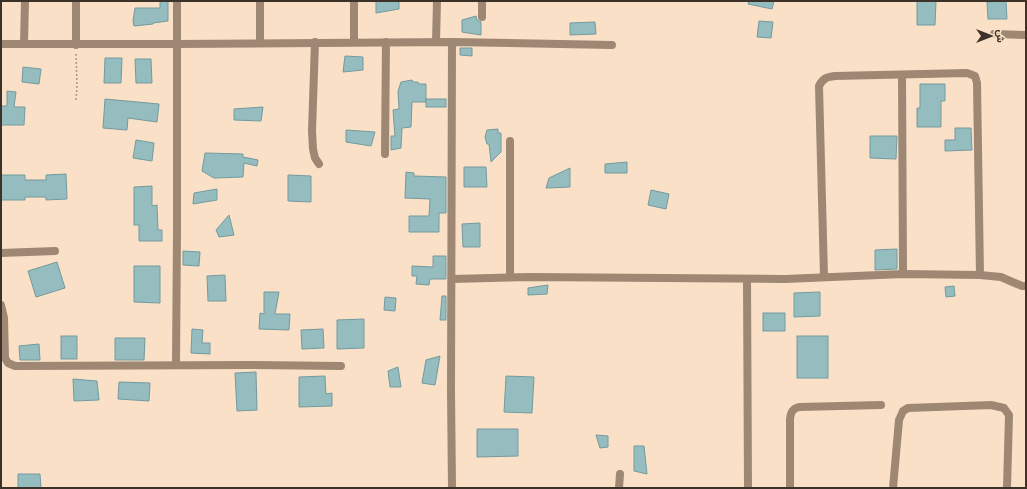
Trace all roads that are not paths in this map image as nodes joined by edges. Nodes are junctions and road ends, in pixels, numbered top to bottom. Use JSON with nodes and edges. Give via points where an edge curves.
{"nodes":[{"id":1,"x":25,"y":1,"type":"edge"},
{"id":2,"x":76,"y":1,"type":"edge"},
{"id":3,"x":177,"y":1,"type":"edge"},
{"id":4,"x":260,"y":1,"type":"edge"},
{"id":5,"x":354,"y":1,"type":"edge"},
{"id":6,"x":437,"y":1,"type":"edge"},
{"id":7,"x":482,"y":1,"type":"edge"},
{"id":8,"x":482,"y":18,"type":"dead end"},
{"id":9,"x":994,"y":34,"type":"dead end"},
{"id":10,"x":1026,"y":35,"type":"edge"},
{"id":11,"x":315,"y":42,"type":"junction"},
{"id":12,"x":354,"y":42,"type":"junction"},
{"id":13,"x":386,"y":42,"type":"junction"},
{"id":14,"x":436,"y":42,"type":"junction"},
{"id":15,"x":452,"y":42,"type":"junction"},
{"id":16,"x":260,"y":43,"type":"junction"},
{"id":17,"x":1,"y":44,"type":"edge"},
{"id":18,"x":24,"y":44,"type":"junction"},
{"id":19,"x":177,"y":44,"type":"junction"},
{"id":20,"x":612,"y":44,"type":"dead end"},
{"id":21,"x":76,"y":45,"type":"junction"},
{"id":22,"x":902,"y":75,"type":"junction"},
{"id":23,"x":510,"y":141,"type":"dead end"},
{"id":24,"x":385,"y":154,"type":"dead end"},
{"id":25,"x":319,"y":164,"type":"dead end"},
{"id":26,"x":55,"y":250,"type":"dead end"},
{"id":27,"x":1,"y":252,"type":"edge"},
{"id":28,"x":903,"y":274,"type":"junction"},
{"id":29,"x":980,"y":275,"type":"junction"},
{"id":30,"x":824,"y":276,"type":"junction"},
{"id":31,"x":510,"y":278,"type":"junction"},
{"id":32,"x":452,"y":279,"type":"junction"},
{"id":33,"x":747,"y":279,"type":"junction"},
{"id":34,"x":1026,"y":286,"type":"edge"},
{"id":35,"x":1,"y":305,"type":"edge"},
{"id":36,"x":176,"y":365,"type":"junction"},
{"id":37,"x":341,"y":366,"type":"dead end"},
{"id":38,"x":881,"y":405,"type":"dead end"},
{"id":39,"x":620,"y":474,"type":"dead end"},
{"id":40,"x":452,"y":488,"type":"edge"},
{"id":41,"x":619,"y":488,"type":"edge"},
{"id":42,"x":748,"y":488,"type":"edge"},
{"id":43,"x":790,"y":488,"type":"edge"},
{"id":44,"x":893,"y":488,"type":"edge"},
{"id":45,"x":1007,"y":488,"type":"edge"}],
"edges":[{"from":1,"to":18,"type":"street"},
{"from":2,"to":21,"type":"street"},
{"from":3,"to":19,"type":"street"},
{"from":4,"to":16,"type":"street"},
{"from":5,"to":12,"type":"street"},
{"from":6,"to":14,"type":"street"},
{"from":7,"to":8,"type":"street"},
{"from":9,"to":10,"type":"street"},
{"from":11,"to":12,"type":"street"},
{"from":11,"to":16,"type":"street"},
{"from":11,"to":25,"type":"street","via":[[312,131],[313,149]]},
{"from":12,"to":13,"type":"street"},
{"from":13,"to":14,"type":"street"},
{"from":13,"to":24,"type":"street"},
{"from":14,"to":15,"type":"street"},
{"from":15,"to":20,"type":"street"},
{"from":15,"to":32,"type":"street"},
{"from":16,"to":19,"type":"street"},
{"from":17,"to":18,"type":"street"},
{"from":18,"to":21,"type":"street"},
{"from":19,"to":21,"type":"street"},
{"from":19,"to":36,"type":"street"},
{"from":22,"to":28,"type":"street"},
{"from":22,"to":29,"type":"street","via":[[967,73],[975,76]]},
{"from":22,"to":30,"type":"street","via":[[827,77],[819,86]]},
{"from":23,"to":31,"type":"street"},
{"from":26,"to":27,"type":"street"},
{"from":28,"to":29,"type":"street"},
{"from":28,"to":30,"type":"street"},
{"from":29,"to":34,"type":"street","via":[[1002,278]]},
{"from":30,"to":33,"type":"street"},
{"from":31,"to":32,"type":"street"},
{"from":31,"to":33,"type":"street"},
{"from":32,"to":40,"type":"street"},
{"from":33,"to":42,"type":"street"},
{"from":35,"to":36,"type":"street","via":[[4,318],[5,358],[11,365]]},
{"from":36,"to":37,"type":"street"},
{"from":38,"to":43,"type":"street","via":[[793,409],[790,413]]},
{"from":39,"to":41,"type":"street"},
{"from":44,"to":45,"type":"street","via":[[899,420],[903,411],[908,408],[991,404],[1004,408],[1008,415]]}]}
